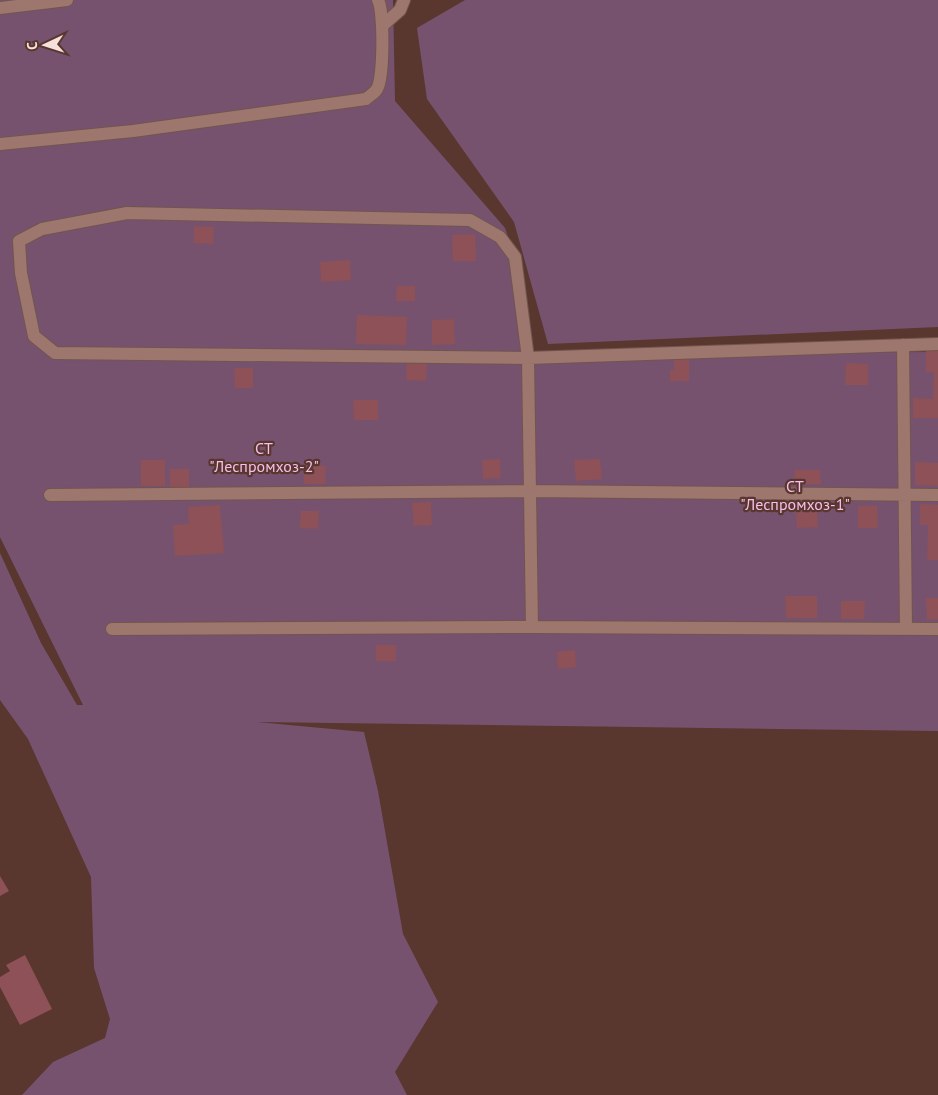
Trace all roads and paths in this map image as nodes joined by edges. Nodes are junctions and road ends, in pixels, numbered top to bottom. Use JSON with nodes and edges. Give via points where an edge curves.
{"nodes":[{"id":1,"x":67,"y":0,"type":"edge"},
{"id":2,"x":378,"y":0,"type":"edge"},
{"id":3,"x":404,"y":0,"type":"edge"},
{"id":4,"x":0,"y":8,"type":"edge"},
{"id":5,"x":382,"y":26,"type":"junction"},
{"id":6,"x":0,"y":144,"type":"edge"},
{"id":7,"x":938,"y":344,"type":"edge"},
{"id":8,"x":903,"y":345,"type":"junction"},
{"id":9,"x":528,"y":358,"type":"junction"},
{"id":10,"x":529,"y":491,"type":"junction"},
{"id":11,"x":904,"y":494,"type":"junction"},
{"id":12,"x":938,"y":494,"type":"edge"},
{"id":13,"x":50,"y":495,"type":"dead end"},
{"id":14,"x":532,"y":627,"type":"junction"},
{"id":15,"x":112,"y":629,"type":"dead end"},
{"id":16,"x":906,"y":629,"type":"junction"},
{"id":17,"x":938,"y":629,"type":"edge"}],
"edges":[{"from":1,"to":4,"type":"street"},
{"from":2,"to":5,"type":"street"},
{"from":3,"to":5,"type":"street","via":[[400,10]]},
{"from":5,"to":6,"type":"street","via":[[377,89],[366,99],[133,131]]},
{"from":7,"to":8,"type":"street"},
{"from":8,"to":9,"type":"street"},
{"from":8,"to":11,"type":"street"},
{"from":9,"to":9,"type":"street","via":[[515,257],[500,237],[470,220],[126,213],[42,229],[19,241],[21,273],[34,336],[55,353]]},
{"from":9,"to":10,"type":"street"},
{"from":10,"to":11,"type":"street"},
{"from":10,"to":13,"type":"street"},
{"from":10,"to":14,"type":"street"},
{"from":11,"to":12,"type":"street"},
{"from":11,"to":16,"type":"street"},
{"from":14,"to":15,"type":"street"},
{"from":14,"to":16,"type":"street"},
{"from":16,"to":17,"type":"street"}]}
